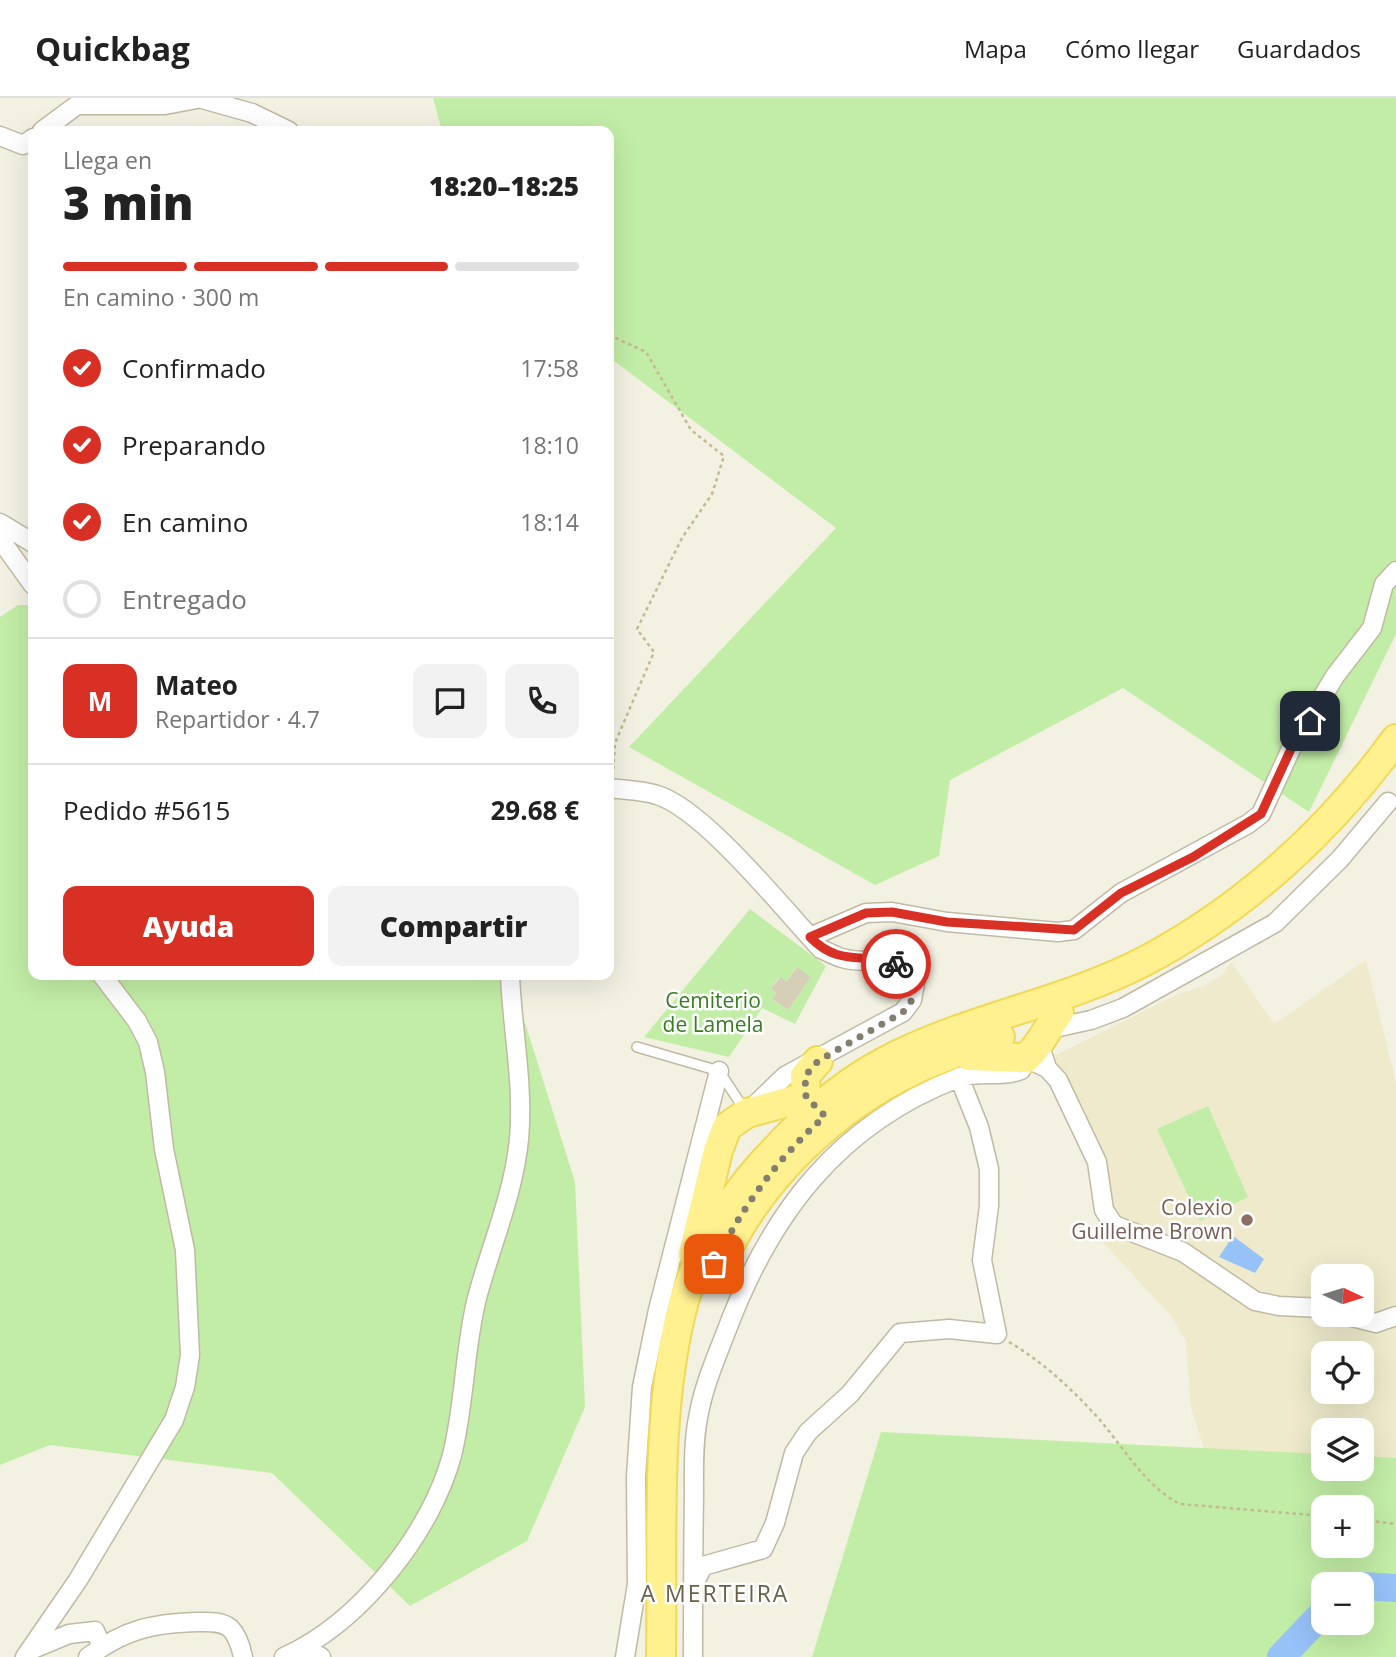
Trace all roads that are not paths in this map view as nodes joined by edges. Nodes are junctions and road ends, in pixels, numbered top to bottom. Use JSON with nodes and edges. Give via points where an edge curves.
{"nodes":[{"id":1,"x":202,"y":98,"type":"edge"},
{"id":2,"x":49,"y":126,"type":"edge"},
{"id":3,"x":279,"y":126,"type":"edge"},
{"id":4,"x":0,"y":136,"type":"edge"},
{"id":5,"x":28,"y":142,"type":"edge"},
{"id":6,"x":0,"y":523,"type":"edge"},
{"id":7,"x":0,"y":540,"type":"edge"},
{"id":8,"x":28,"y":540,"type":"edge"},
{"id":9,"x":1396,"y":571,"type":"edge"},
{"id":10,"x":28,"y":578,"type":"edge"},
{"id":11,"x":1396,"y":739,"type":"edge"},
{"id":12,"x":1396,"y":763,"type":"edge"},
{"id":13,"x":614,"y":789,"type":"edge"},
{"id":14,"x":1388,"y":802,"type":"dead end"},
{"id":15,"x":810,"y":937,"type":"junction"},
{"id":16,"x":106,"y":980,"type":"edge"},
{"id":17,"x":510,"y":980,"type":"edge"},
{"id":18,"x":1013,"y":1032,"type":"junction"},
{"id":19,"x":1042,"y":1044,"type":"junction"},
{"id":20,"x":636,"y":1047,"type":"dead end"},
{"id":21,"x":927,"y":1058,"type":"junction"},
{"id":22,"x":818,"y":1061,"type":"junction"},
{"id":23,"x":719,"y":1071,"type":"junction"},
{"id":24,"x":960,"y":1077,"type":"junction"},
{"id":25,"x":816,"y":1107,"type":"junction"},
{"id":26,"x":747,"y":1113,"type":"junction"},
{"id":27,"x":708,"y":1151,"type":"junction"},
{"id":28,"x":753,"y":1183,"type":"junction"},
{"id":29,"x":694,"y":1297,"type":"junction"},
{"id":30,"x":1311,"y":1307,"type":"edge"},
{"id":31,"x":1396,"y":1316,"type":"edge"},
{"id":32,"x":1374,"y":1322,"type":"edge"},
{"id":33,"x":693,"y":1587,"type":"junction"},
{"id":34,"x":305,"y":1648,"type":"junction"},
{"id":35,"x":95,"y":1652,"type":"edge"},
{"id":36,"x":29,"y":1653,"type":"edge"},
{"id":37,"x":243,"y":1657,"type":"edge"},
{"id":38,"x":284,"y":1657,"type":"edge"},
{"id":39,"x":321,"y":1657,"type":"edge"},
{"id":40,"x":625,"y":1657,"type":"edge"},
{"id":41,"x":661,"y":1657,"type":"edge"},
{"id":42,"x":672,"y":1657,"type":"edge"},
{"id":43,"x":693,"y":1657,"type":"edge"}],
"edges":[{"from":1,"to":2,"type":"street","via":[[164,105],[77,105]]},
{"from":1,"to":3,"type":"street"},
{"from":4,"to":5,"type":"street","via":[[23,145]]},
{"from":6,"to":8,"type":"street"},
{"from":7,"to":10,"type":"street"},
{"from":9,"to":15,"type":"street","via":[[1384,584],[1371,628],[1335,676],[1291,749],[1261,814],[1248,824],[1121,893],[1074,930],[947,922],[892,912],[866,913]]},
{"from":11,"to":21,"type":"main road","via":[[1364,782],[1304,846],[1229,908],[1144,961]]},
{"from":12,"to":19,"type":"main road","via":[[1339,830],[1266,897]]},
{"from":13,"to":15,"type":"street","via":[[657,794],[680,805],[716,836]]},
{"from":14,"to":19,"type":"street","via":[[1340,859],[1275,923],[1123,1008]]},
{"from":15,"to":22,"type":"street","via":[[821,949],[843,958],[886,960],[906,968],[915,983],[912,1000],[903,1012]]},
{"from":16,"to":36,"type":"street","via":[[137,1021],[155,1072],[164,1149],[185,1250],[190,1355],[174,1420]]},
{"from":17,"to":34,"type":"street","via":[[519,1136],[514,1177],[477,1299],[453,1451],[442,1488],[387,1576]]},
{"from":18,"to":19,"type":"main road"},
{"from":18,"to":19,"type":"main road"},
{"from":18,"to":21,"type":"main road"},
{"from":19,"to":21,"type":"main road"},
{"from":19,"to":24,"type":"street","via":[[1021,1070]]},
{"from":19,"to":30,"type":"street","via":[[1097,1162],[1104,1210],[1114,1225],[1183,1252],[1255,1301]]},
{"from":20,"to":23,"type":"lane"},
{"from":21,"to":25,"type":"main road"},
{"from":21,"to":29,"type":"main road","via":[[837,1117],[802,1149],[755,1204]]},
{"from":22,"to":25,"type":"main road","via":[[805,1076]]},
{"from":22,"to":26,"type":"street","via":[[785,1076]]},
{"from":23,"to":26,"type":"lane"},
{"from":23,"to":27,"type":"street"},
{"from":24,"to":33,"type":"street","via":[[894,1110],[837,1151],[798,1192],[759,1255],[721,1343],[698,1418]]},
{"from":24,"to":33,"type":"street","via":[[989,1169],[982,1260],[996,1334],[949,1329],[900,1334],[850,1394],[808,1432],[794,1453],[763,1549],[704,1566]]},
{"from":25,"to":26,"type":"main road"},
{"from":25,"to":28,"type":"main road"},
{"from":26,"to":27,"type":"main road","via":[[727,1127]]},
{"from":27,"to":28,"type":"main road","via":[[726,1170]]},
{"from":27,"to":29,"type":"main road"},
{"from":27,"to":40,"type":"street","via":[[658,1310],[642,1387],[636,1584]]},
{"from":28,"to":29,"type":"main road"},
{"from":29,"to":41,"type":"main road","via":[[673,1347],[666,1411]]},
{"from":29,"to":42,"type":"main road","via":[[676,1472]]},
{"from":31,"to":32,"type":"street"},
{"from":33,"to":43,"type":"street"},
{"from":34,"to":38,"type":"street"},
{"from":34,"to":39,"type":"street"},
{"from":35,"to":36,"type":"street","via":[[95,1631],[69,1634]]},
{"from":35,"to":37,"type":"street","via":[[158,1623],[218,1622],[239,1642]]}]}
